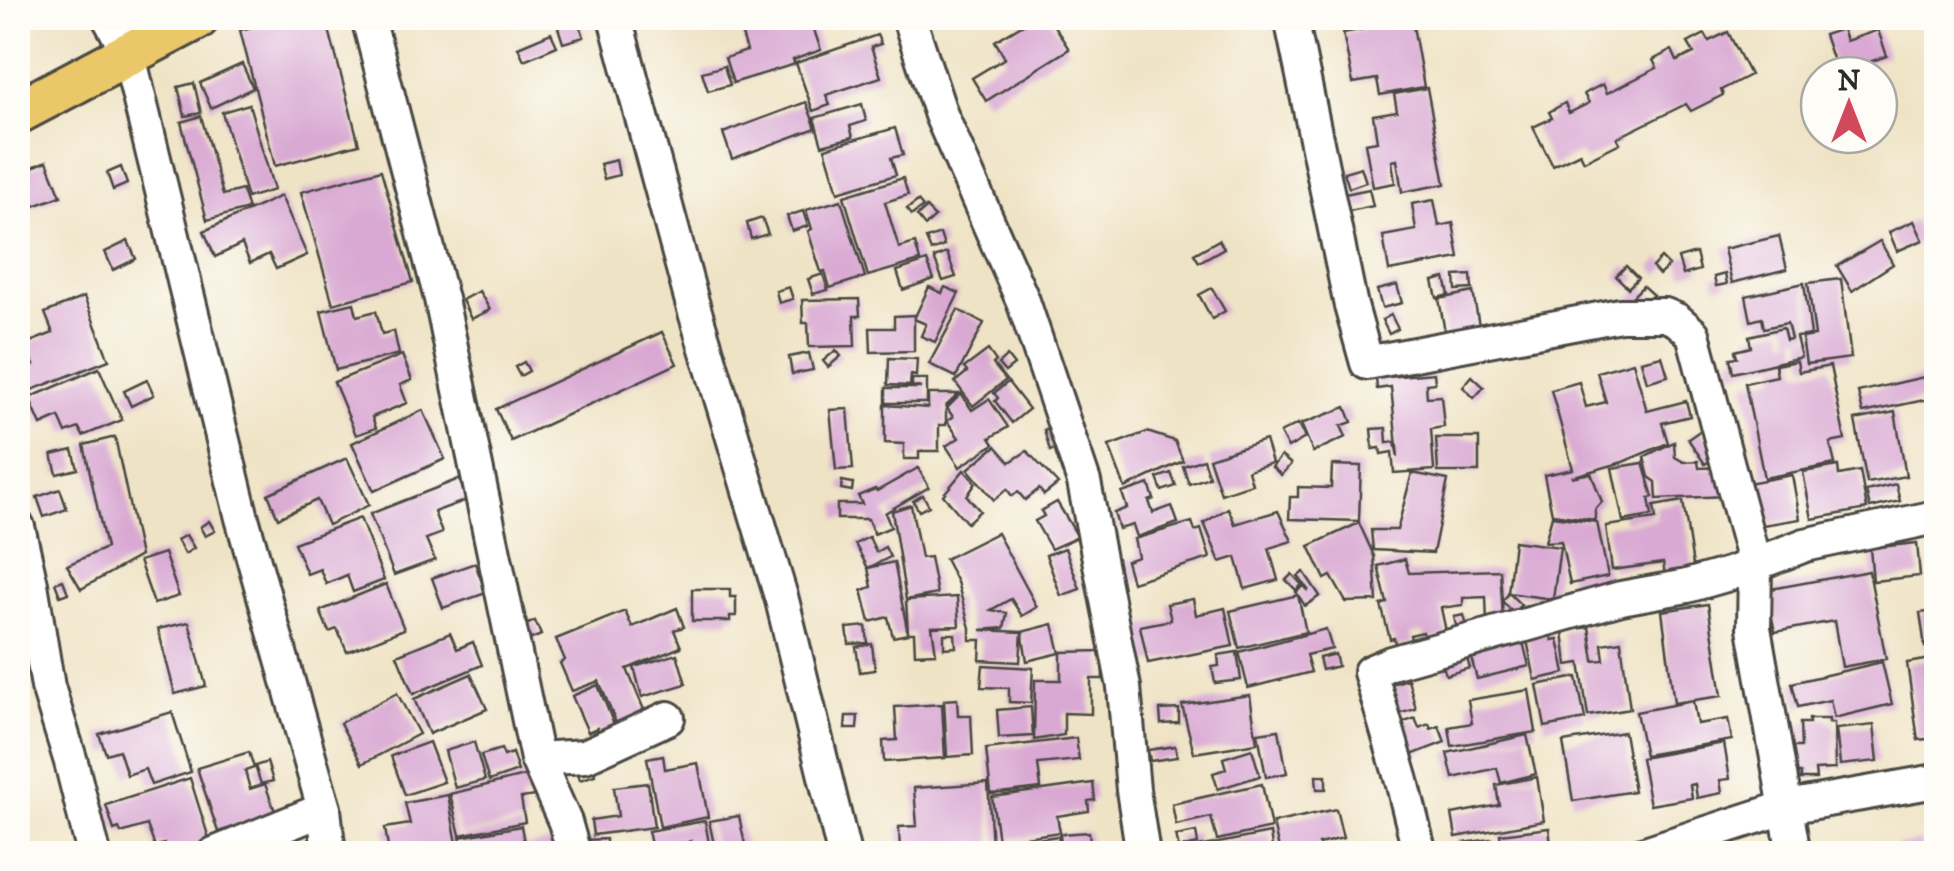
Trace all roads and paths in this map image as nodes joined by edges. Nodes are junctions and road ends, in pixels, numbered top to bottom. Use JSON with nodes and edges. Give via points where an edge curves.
{"nodes":[{"id":1,"x":197,"y":18,"type":"edge"},
{"id":2,"x":368,"y":18,"type":"edge"},
{"id":3,"x":615,"y":18,"type":"edge"},
{"id":4,"x":909,"y":18,"type":"edge"},
{"id":5,"x":1291,"y":18,"type":"edge"},
{"id":6,"x":118,"y":34,"type":"edge"},
{"id":7,"x":18,"y":112,"type":"edge"},
{"id":8,"x":1936,"y":517,"type":"edge"},
{"id":9,"x":18,"y":528,"type":"edge"},
{"id":10,"x":1755,"y":566,"type":"junction"},
{"id":11,"x":668,"y":718,"type":"dead end"},
{"id":12,"x":537,"y":759,"type":"junction"},
{"id":13,"x":1936,"y":781,"type":"edge"},
{"id":14,"x":1786,"y":808,"type":"junction"},
{"id":15,"x":324,"y":810,"type":"junction"},
{"id":16,"x":94,"y":854,"type":"edge"},
{"id":17,"x":214,"y":854,"type":"edge"},
{"id":18,"x":329,"y":854,"type":"edge"},
{"id":19,"x":574,"y":854,"type":"edge"},
{"id":20,"x":844,"y":854,"type":"edge"},
{"id":21,"x":1142,"y":854,"type":"edge"},
{"id":22,"x":1420,"y":854,"type":"edge"},
{"id":23,"x":1642,"y":854,"type":"edge"},
{"id":24,"x":1794,"y":854,"type":"edge"}],
"edges":[{"from":1,"to":6,"type":"main road"},
{"from":2,"to":12,"type":"street","via":[[441,299]]},
{"from":3,"to":20,"type":"street","via":[[778,584]]},
{"from":4,"to":21,"type":"street","via":[[941,116],[1023,301],[1084,482],[1124,687]]},
{"from":5,"to":10,"type":"street","via":[[1367,363],[1620,315],[1677,320],[1692,334],[1701,358]]},
{"from":6,"to":7,"type":"main road"},
{"from":6,"to":15,"type":"street"},
{"from":8,"to":10,"type":"street","via":[[1806,545]]},
{"from":9,"to":16,"type":"street","via":[[48,687]]},
{"from":10,"to":14,"type":"street","via":[[1754,628]]},
{"from":10,"to":22,"type":"street","via":[[1370,672]]},
{"from":11,"to":12,"type":"street","via":[[585,756]]},
{"from":12,"to":19,"type":"street"},
{"from":13,"to":14,"type":"street"},
{"from":14,"to":23,"type":"street"},
{"from":14,"to":24,"type":"street"},
{"from":15,"to":17,"type":"street"},
{"from":15,"to":18,"type":"street"}]}
